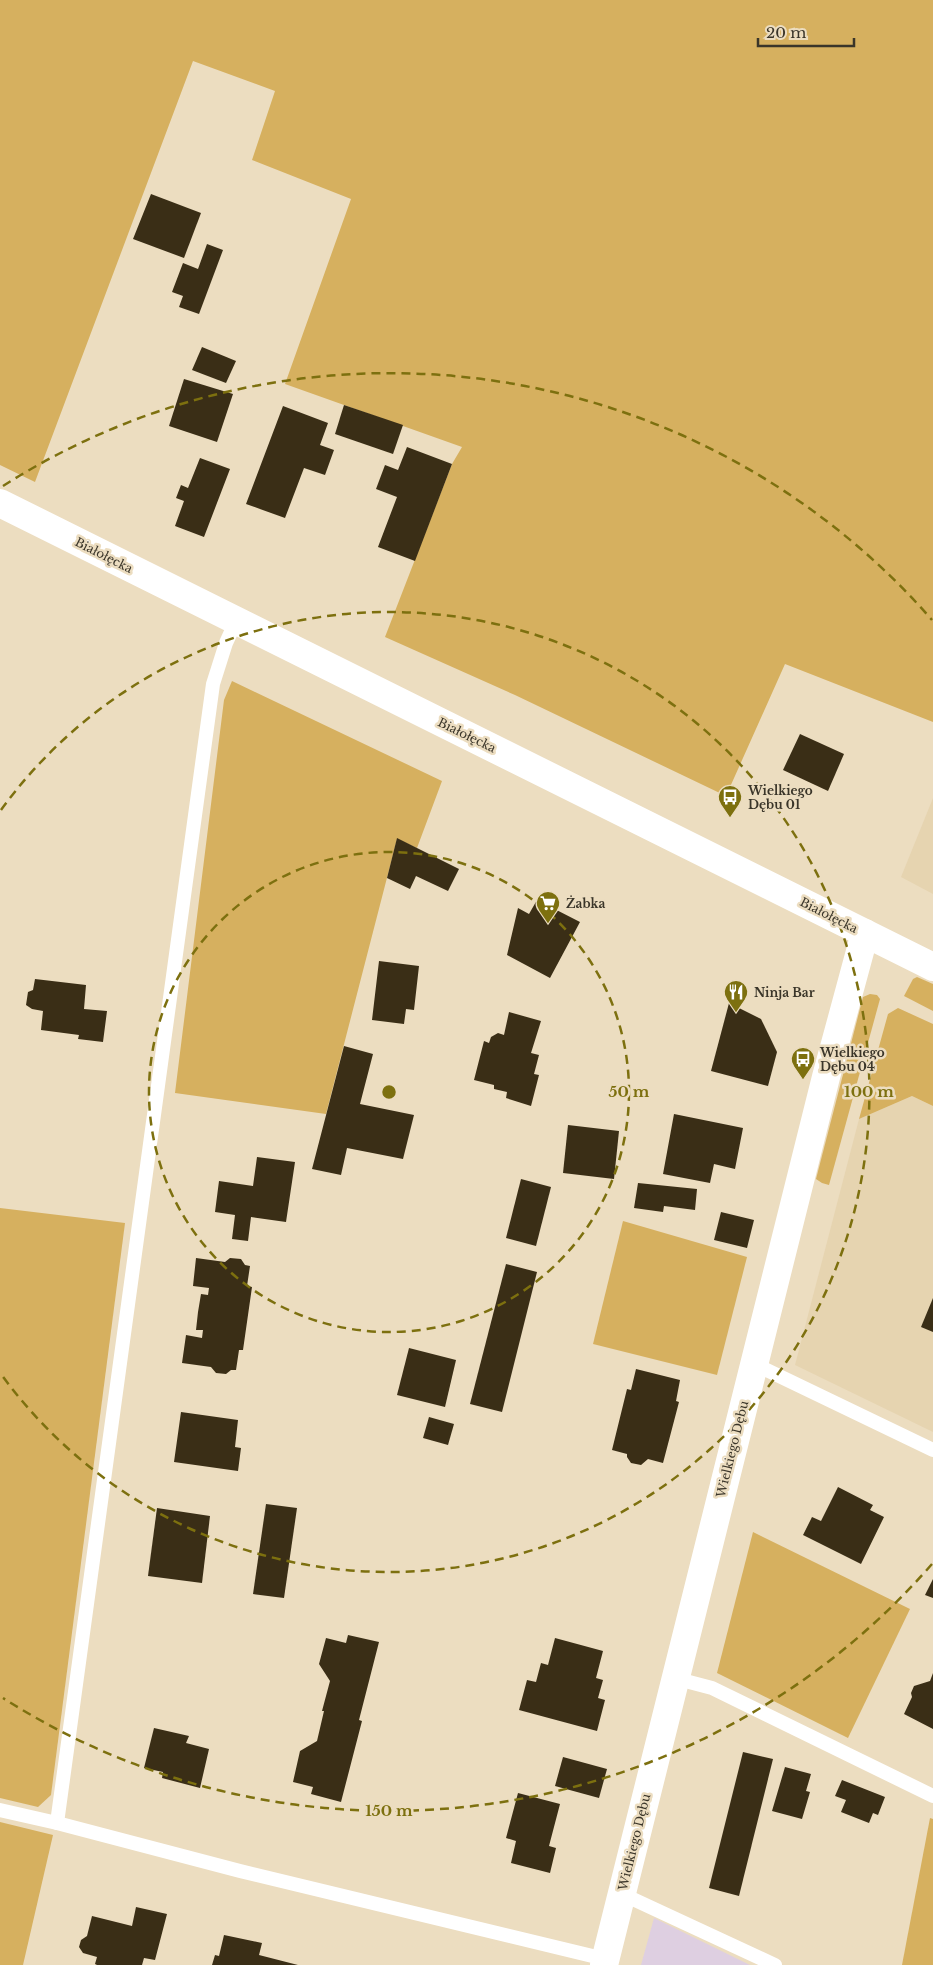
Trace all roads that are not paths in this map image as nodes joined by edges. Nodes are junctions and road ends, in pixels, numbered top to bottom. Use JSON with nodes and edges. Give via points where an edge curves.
{"nodes":[{"id":1,"x":1,"y":507,"type":"edge"},
{"id":2,"x":236,"y":620,"type":"junction"},
{"id":3,"x":865,"y":933,"type":"junction"},
{"id":4,"x":933,"y":967,"type":"edge"},
{"id":5,"x":754,"y":1364,"type":"junction"},
{"id":6,"x":933,"y":1450,"type":"edge"},
{"id":7,"x":674,"y":1678,"type":"junction"},
{"id":8,"x":933,"y":1796,"type":"edge"},
{"id":9,"x":0,"y":1810,"type":"edge"},
{"id":10,"x":57,"y":1823,"type":"junction"},
{"id":11,"x":622,"y":1894,"type":"junction"},
{"id":12,"x":605,"y":1962,"type":"edge"},
{"id":13,"x":775,"y":1965,"type":"edge"}],
"edges":[{"from":1,"to":2,"type":"street","name":"Białołęcka"},
{"from":2,"to":3,"type":"street","name":"Białołęcka"},
{"from":2,"to":10,"type":"lane","via":[[213,684]]},
{"from":3,"to":4,"type":"street","name":"Białołęcka"},
{"from":3,"to":5,"type":"street","name":"Wielkiego Dębu"},
{"from":5,"to":6,"type":"lane"},
{"from":5,"to":7,"type":"street","name":"Wielkiego Dębu"},
{"from":7,"to":8,"type":"lane","via":[[712,1688]]},
{"from":7,"to":11,"type":"street","name":"Wielkiego Dębu"},
{"from":9,"to":10,"type":"lane"},
{"from":10,"to":12,"type":"lane"},
{"from":11,"to":12,"type":"street","name":"Wielkiego Dębu"},
{"from":11,"to":13,"type":"lane"}]}
